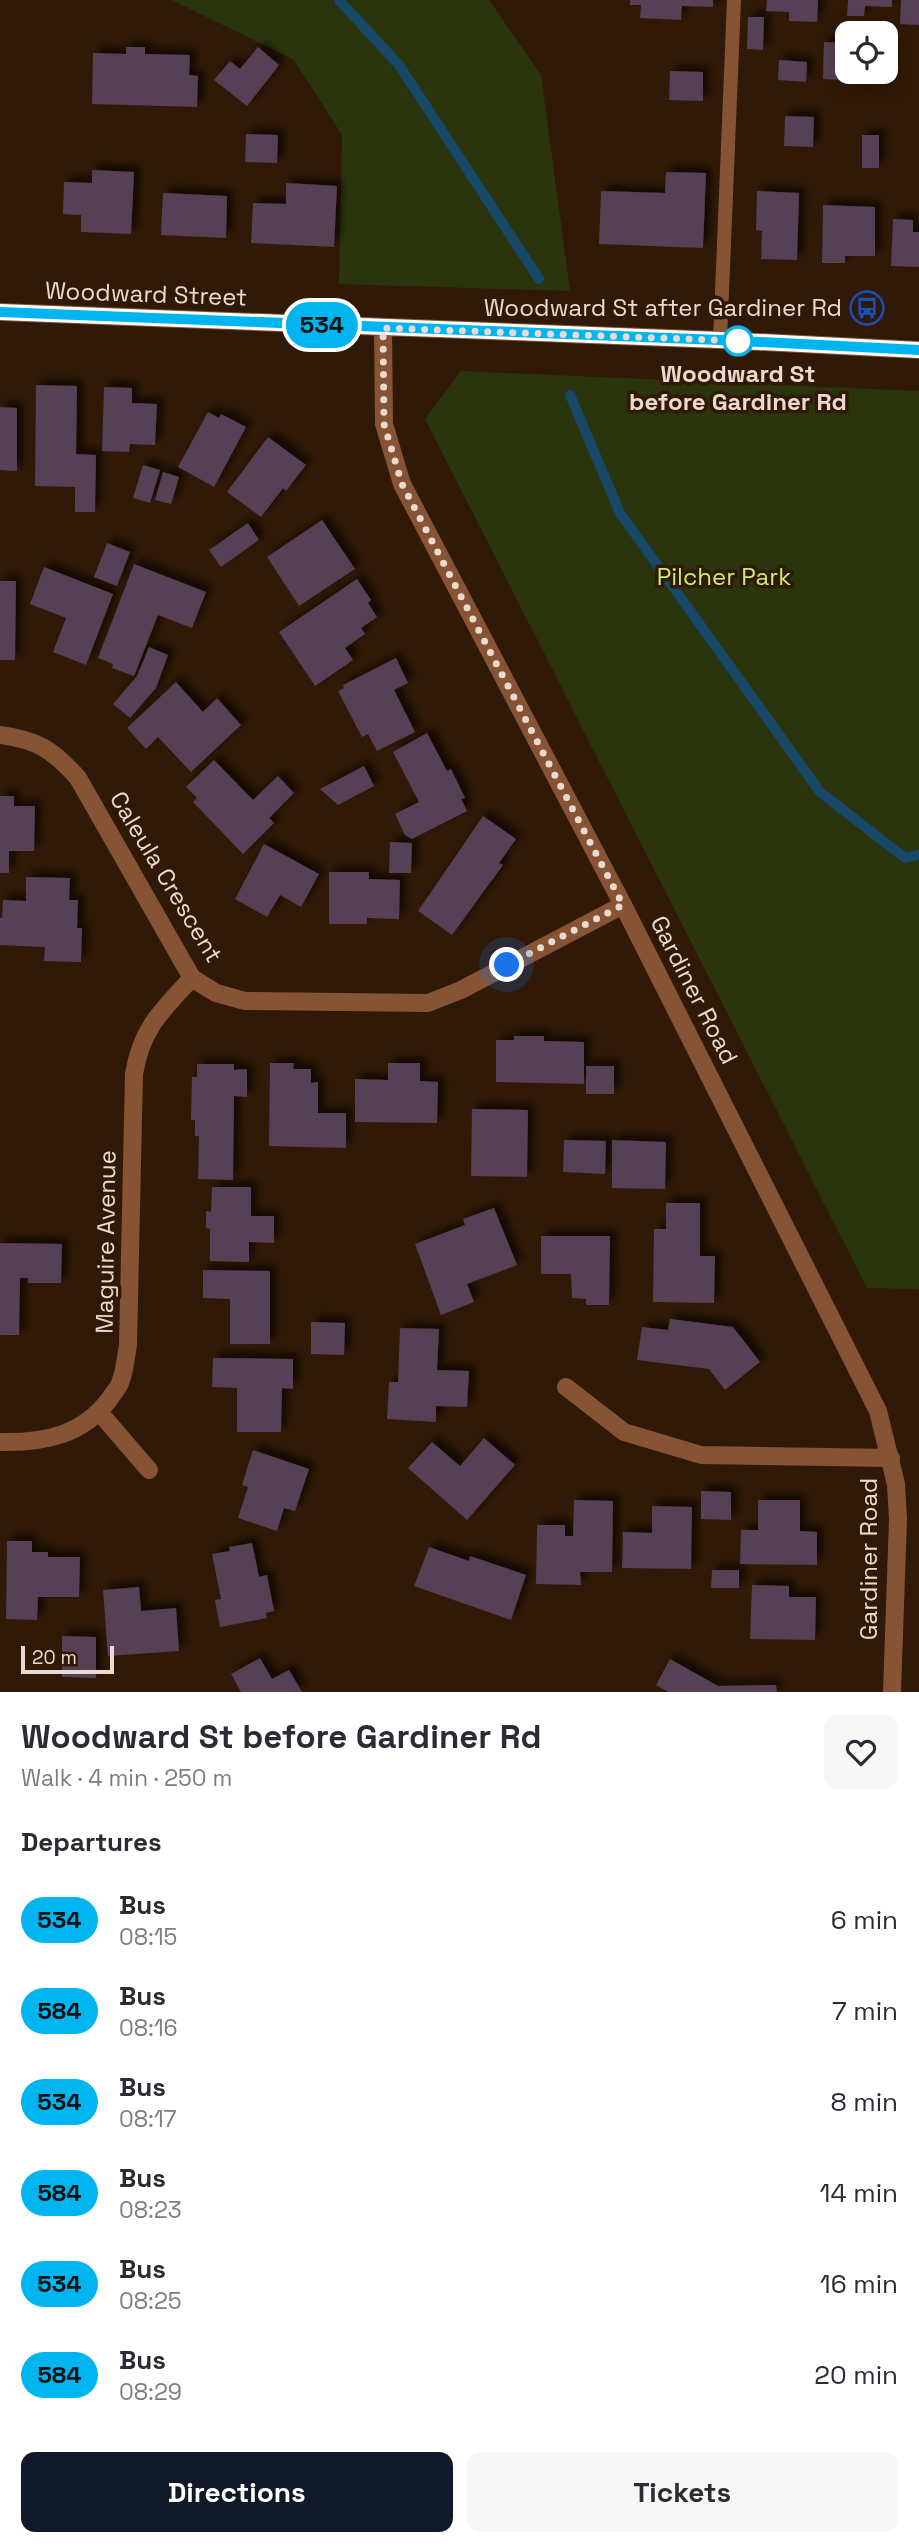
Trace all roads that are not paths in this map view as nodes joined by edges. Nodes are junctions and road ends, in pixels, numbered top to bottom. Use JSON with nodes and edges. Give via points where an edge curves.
{"nodes":[{"id":1,"x":734,"y":0,"type":"edge"},
{"id":2,"x":0,"y":312,"type":"edge"},
{"id":3,"x":383,"y":328,"type":"junction"},
{"id":4,"x":720,"y":340,"type":"junction"},
{"id":5,"x":919,"y":350,"type":"edge"},
{"id":6,"x":0,"y":735,"type":"edge"},
{"id":7,"x":623,"y":905,"type":"junction"},
{"id":8,"x":192,"y":978,"type":"junction"},
{"id":9,"x":566,"y":1387,"type":"dead end"},
{"id":10,"x":100,"y":1413,"type":"junction"},
{"id":11,"x":0,"y":1442,"type":"edge"},
{"id":12,"x":891,"y":1458,"type":"junction"},
{"id":13,"x":149,"y":1470,"type":"dead end"},
{"id":14,"x":892,"y":1692,"type":"edge"}],
"edges":[{"from":1,"to":4,"type":"lane"},
{"from":2,"to":3,"type":"street","name":"Woodward Street"},
{"from":3,"to":4,"type":"street","name":"Woodward Street"},
{"from":3,"to":7,"type":"street","name":"Gardiner Road","via":[[384,424],[402,484]]},
{"from":4,"to":5,"type":"street","name":"Woodward Street"},
{"from":6,"to":8,"type":"street","name":"Caleula Crescent","via":[[43,746],[60,756],[78,778]]},
{"from":7,"to":8,"type":"street","name":"Caleula Crescent","via":[[428,1003],[245,1001],[216,993]]},
{"from":7,"to":12,"type":"street","name":"Gardiner Road","via":[[861,1373]]},
{"from":8,"to":10,"type":"street","name":"Maguire Avenue","via":[[144,1035],[137,1056],[128,1345],[120,1384]]},
{"from":9,"to":12,"type":"street","via":[[624,1432],[701,1455]]},
{"from":10,"to":11,"type":"street","name":"Maguire Avenue","via":[[74,1431],[48,1439]]},
{"from":10,"to":13,"type":"street"},
{"from":12,"to":14,"type":"street","name":"Gardiner Road","via":[[898,1519]]}]}
